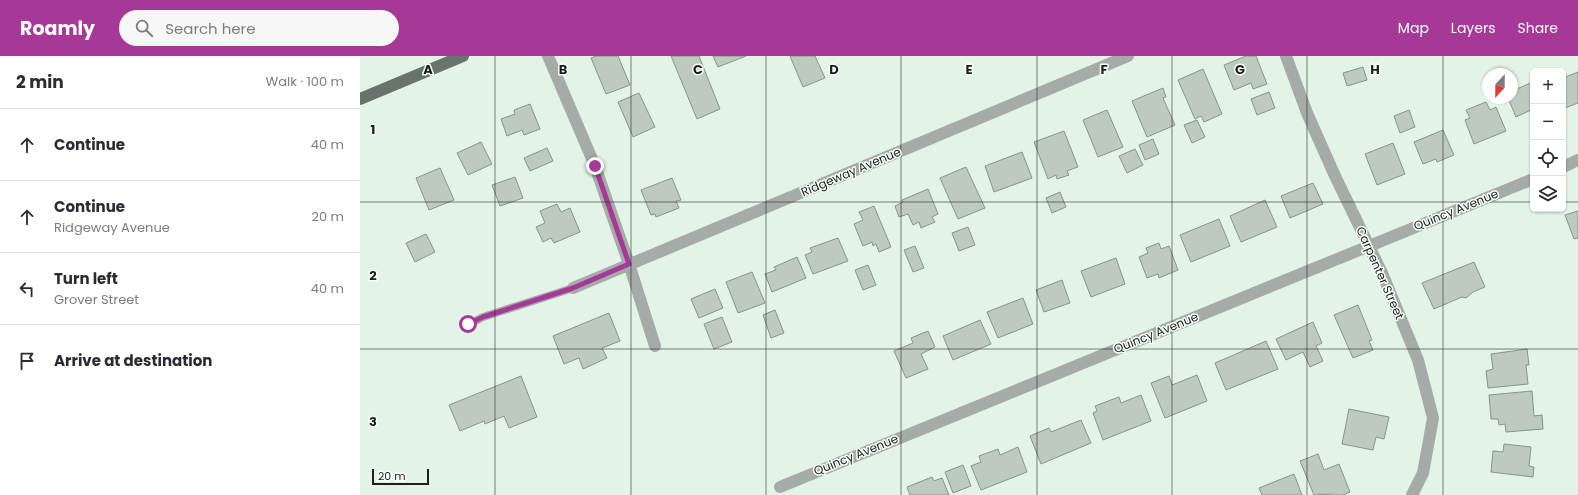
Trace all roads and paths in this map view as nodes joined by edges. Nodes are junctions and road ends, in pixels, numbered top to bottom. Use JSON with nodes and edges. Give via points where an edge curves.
{"nodes":[{"id":1,"x":463,"y":56,"type":"edge"},
{"id":2,"x":548,"y":56,"type":"edge"},
{"id":3,"x":1128,"y":56,"type":"edge"},
{"id":4,"x":1286,"y":56,"type":"edge"},
{"id":5,"x":360,"y":99,"type":"edge"},
{"id":6,"x":1578,"y":160,"type":"edge"},
{"id":7,"x":1566,"y":166,"type":"edge"},
{"id":8,"x":1530,"y":180,"type":"edge"},
{"id":9,"x":1368,"y":246,"type":"junction"},
{"id":10,"x":629,"y":264,"type":"junction"},
{"id":11,"x":573,"y":288,"type":"joint"},
{"id":12,"x":464,"y":327,"type":"dead end"},
{"id":13,"x":655,"y":346,"type":"dead end"},
{"id":14,"x":780,"y":487,"type":"dead end"},
{"id":15,"x":1412,"y":495,"type":"edge"}],
"edges":[{"from":1,"to":5,"type":"main road"},
{"from":2,"to":10,"type":"street","via":[[595,166]]},
{"from":3,"to":10,"type":"street","name":"Ridgeway Avenue"},
{"from":4,"to":9,"type":"street","name":"Carpenter Street","via":[[1307,113]]},
{"from":6,"to":7,"type":"street"},
{"from":8,"to":9,"type":"street","name":"Quincy Avenue"},
{"from":9,"to":14,"type":"street","name":"Quincy Avenue"},
{"from":9,"to":15,"type":"street","name":"Carpenter Street","via":[[1418,360],[1433,418],[1423,473]]},
{"from":10,"to":11,"type":"street","name":"Ridgeway Avenue"},
{"from":10,"to":13,"type":"street"},
{"from":11,"to":12,"type":"lane","via":[[483,317]]}]}
